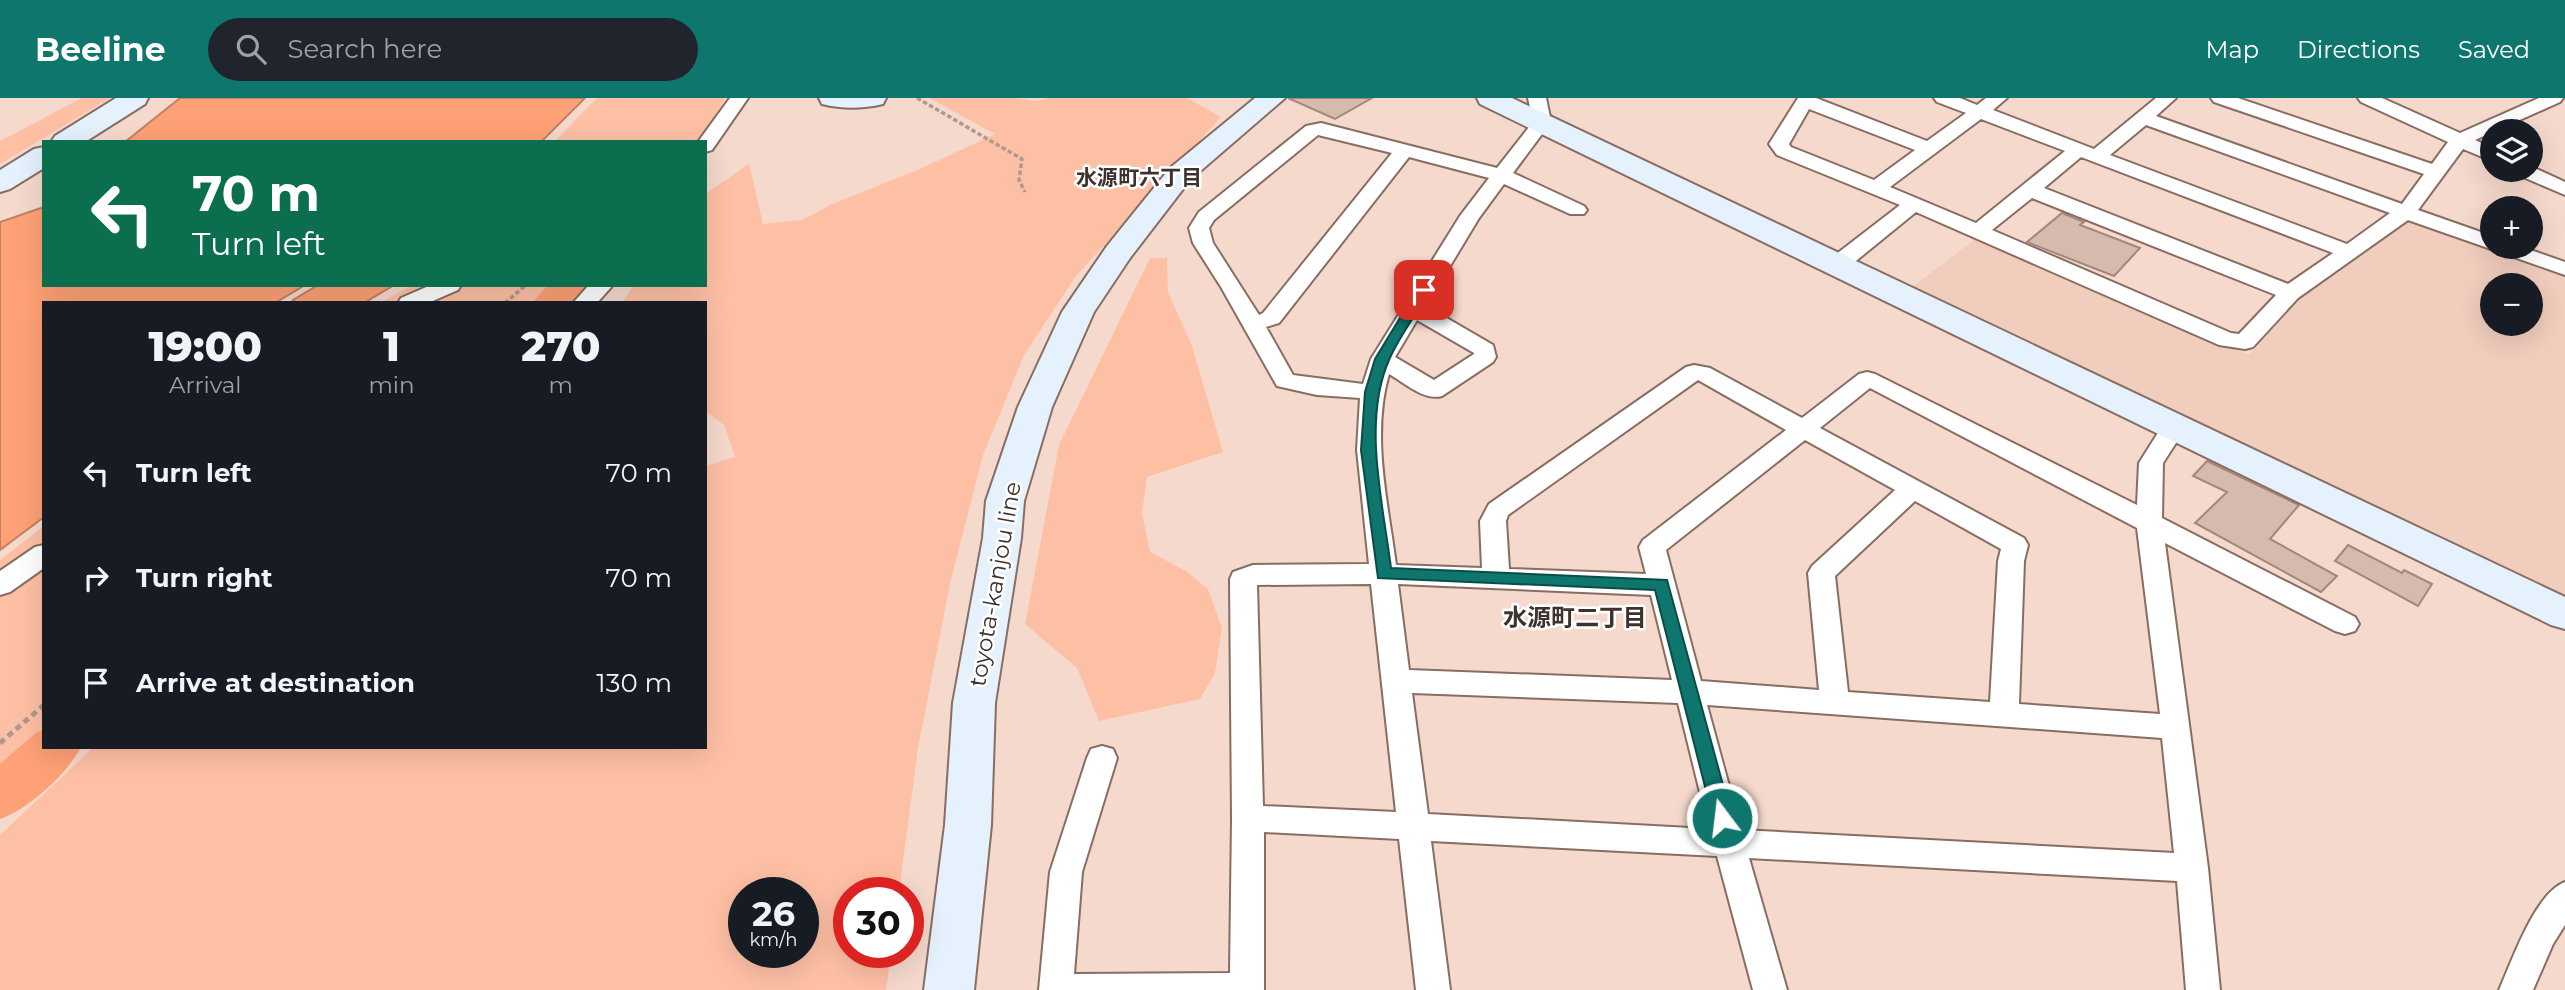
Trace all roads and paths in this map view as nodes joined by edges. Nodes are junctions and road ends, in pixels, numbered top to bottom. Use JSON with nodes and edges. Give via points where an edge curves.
{"nodes":[{"id":1,"x":135,"y":98,"type":"edge"},
{"id":2,"x":739,"y":98,"type":"edge"},
{"id":3,"x":832,"y":98,"type":"edge"},
{"id":4,"x":873,"y":98,"type":"edge"},
{"id":5,"x":917,"y":98,"type":"edge"},
{"id":6,"x":1272,"y":98,"type":"edge"},
{"id":7,"x":1490,"y":98,"type":"edge"},
{"id":8,"x":1943,"y":98,"type":"edge"},
{"id":9,"x":1998,"y":98,"type":"edge"},
{"id":10,"x":2167,"y":98,"type":"edge"},
{"id":11,"x":2220,"y":98,"type":"edge"},
{"id":12,"x":2367,"y":98,"type":"edge"},
{"id":13,"x":2554,"y":98,"type":"edge"},
{"id":14,"x":1806,"y":100,"type":"edge"},
{"id":15,"x":1540,"y":110,"type":"edge"},
{"id":16,"x":1981,"y":112,"type":"junction"},
{"id":17,"x":2143,"y":118,"type":"junction"},
{"id":18,"x":68,"y":140,"type":"edge"},
{"id":19,"x":2460,"y":140,"type":"junction"},
{"id":20,"x":707,"y":143,"type":"edge"},
{"id":21,"x":1929,"y":149,"type":"junction"},
{"id":22,"x":2480,"y":149,"type":"edge"},
{"id":23,"x":1404,"y":151,"type":"junction"},
{"id":24,"x":2088,"y":153,"type":"junction"},
{"id":25,"x":42,"y":156,"type":"edge"},
{"id":26,"x":2436,"y":172,"type":"junction"},
{"id":27,"x":1500,"y":174,"type":"junction"},
{"id":28,"x":2543,"y":179,"type":"edge"},
{"id":29,"x":0,"y":183,"type":"edge"},
{"id":30,"x":1876,"y":188,"type":"junction"},
{"id":31,"x":2565,"y":189,"type":"edge"},
{"id":32,"x":2031,"y":190,"type":"junction"},
{"id":33,"x":1025,"y":192,"type":"dead end"},
{"id":34,"x":1914,"y":204,"type":"junction"},
{"id":35,"x":1577,"y":211,"type":"dead end"},
{"id":36,"x":2406,"y":212,"type":"junction"},
{"id":37,"x":1978,"y":232,"type":"junction"},
{"id":38,"x":2480,"y":239,"type":"edge"},
{"id":39,"x":2347,"y":251,"type":"junction"},
{"id":40,"x":2536,"y":259,"type":"edge"},
{"id":41,"x":1838,"y":264,"type":"junction"},
{"id":42,"x":2565,"y":269,"type":"edge"},
{"id":43,"x":446,"y":287,"type":"edge"},
{"id":44,"x":524,"y":287,"type":"edge"},
{"id":45,"x":600,"y":287,"type":"edge"},
{"id":46,"x":2290,"y":293,"type":"junction"},
{"id":47,"x":414,"y":301,"type":"edge"},
{"id":48,"x":507,"y":301,"type":"edge"},
{"id":49,"x":586,"y":301,"type":"edge"},
{"id":50,"x":1413,"y":308,"type":"junction"},
{"id":51,"x":1251,"y":324,"type":"junction"},
{"id":52,"x":1382,"y":359,"type":"junction"},
{"id":53,"x":1372,"y":392,"type":"junction"},
{"id":54,"x":2175,"y":426,"type":"junction"},
{"id":55,"x":1805,"y":428,"type":"junction"},
{"id":56,"x":1912,"y":489,"type":"junction"},
{"id":57,"x":2149,"y":524,"type":"junction"},
{"id":58,"x":42,"y":555,"type":"edge"},
{"id":59,"x":1384,"y":574,"type":"junction"},
{"id":60,"x":1496,"y":578,"type":"junction"},
{"id":61,"x":1661,"y":584,"type":"junction"},
{"id":62,"x":0,"y":585,"type":"edge"},
{"id":63,"x":2565,"y":614,"type":"edge"},
{"id":64,"x":2345,"y":624,"type":"dead end"},
{"id":65,"x":1397,"y":681,"type":"junction"},
{"id":66,"x":1689,"y":692,"type":"junction"},
{"id":67,"x":1835,"y":703,"type":"junction"},
{"id":68,"x":42,"y":707,"type":"edge"},
{"id":69,"x":2004,"y":715,"type":"junction"},
{"id":70,"x":2175,"y":727,"type":"junction"},
{"id":71,"x":0,"y":743,"type":"edge"},
{"id":72,"x":1102,"y":758,"type":"dead end"},
{"id":73,"x":1248,"y":818,"type":"junction"},
{"id":74,"x":1412,"y":827,"type":"junction"},
{"id":75,"x":1729,"y":844,"type":"junction"},
{"id":76,"x":2192,"y":868,"type":"junction"},
{"id":77,"x":2565,"y":896,"type":"edge"},
{"id":78,"x":949,"y":990,"type":"edge"},
{"id":79,"x":1056,"y":990,"type":"edge"},
{"id":80,"x":1074,"y":990,"type":"edge"},
{"id":81,"x":1247,"y":990,"type":"edge"},
{"id":82,"x":1433,"y":990,"type":"edge"},
{"id":83,"x":1449,"y":990,"type":"edge"},
{"id":84,"x":1770,"y":990,"type":"edge"},
{"id":85,"x":2203,"y":990,"type":"edge"},
{"id":86,"x":2516,"y":990,"type":"edge"}],
"edges":[{"from":1,"to":18,"type":"main road"},
{"from":2,"to":20,"type":"street"},
{"from":3,"to":4,"type":"main road"},
{"from":5,"to":33,"type":"path","via":[[1022,159],[1018,172]]},
{"from":6,"to":78,"type":"main road","name":"toyota-kanjou line","via":[[1180,174],[1118,253],[1078,312],[1035,407],[1005,501],[974,703],[968,825]]},
{"from":7,"to":15,"type":"main road"},
{"from":8,"to":16,"type":"street"},
{"from":9,"to":16,"type":"street"},
{"from":10,"to":17,"type":"street"},
{"from":11,"to":26,"type":"street"},
{"from":12,"to":19,"type":"street"},
{"from":13,"to":19,"type":"street"},
{"from":14,"to":21,"type":"street"},
{"from":14,"to":30,"type":"street","via":[[1779,144],[1784,151]]},
{"from":15,"to":27,"type":"street"},
{"from":15,"to":41,"type":"main road"},
{"from":16,"to":21,"type":"street"},
{"from":16,"to":24,"type":"street"},
{"from":17,"to":24,"type":"street"},
{"from":17,"to":36,"type":"street"},
{"from":19,"to":22,"type":"street"},
{"from":19,"to":26,"type":"street"},
{"from":21,"to":30,"type":"street"},
{"from":23,"to":27,"type":"street"},
{"from":23,"to":51,"type":"street","via":[[1271,318]]},
{"from":23,"to":51,"type":"street","via":[[1313,130],[1206,216],[1199,228],[1203,243]]},
{"from":24,"to":32,"type":"street"},
{"from":24,"to":39,"type":"street"},
{"from":25,"to":29,"type":"main road"},
{"from":26,"to":36,"type":"street"},
{"from":27,"to":35,"type":"street"},
{"from":27,"to":50,"type":"street"},
{"from":28,"to":31,"type":"street"},
{"from":30,"to":34,"type":"street"},
{"from":32,"to":37,"type":"street"},
{"from":32,"to":46,"type":"street"},
{"from":34,"to":37,"type":"street"},
{"from":34,"to":41,"type":"street"},
{"from":36,"to":38,"type":"street"},
{"from":36,"to":39,"type":"street"},
{"from":37,"to":46,"type":"street","via":[[2227,340],[2245,342]]},
{"from":39,"to":46,"type":"street"},
{"from":40,"to":42,"type":"street"},
{"from":41,"to":54,"type":"main road"},
{"from":43,"to":47,"type":"street"},
{"from":44,"to":48,"type":"path"},
{"from":45,"to":49,"type":"street"},
{"from":50,"to":52,"type":"street"},
{"from":50,"to":52,"type":"street","via":[[1485,350],[1485,357],[1434,391]]},
{"from":51,"to":53,"type":"street","via":[[1285,381]]},
{"from":52,"to":53,"type":"street"},
{"from":53,"to":59,"type":"street","via":[[1369,450]]},
{"from":54,"to":57,"type":"street","via":[[2151,463]]},
{"from":54,"to":63,"type":"main road"},
{"from":55,"to":56,"type":"street"},
{"from":55,"to":57,"type":"street","via":[[1867,379]]},
{"from":55,"to":60,"type":"street","via":[[1693,372],[1498,510],[1493,521]]},
{"from":55,"to":61,"type":"street","via":[[1652,547]]},
{"from":56,"to":67,"type":"street","via":[[1821,573]]},
{"from":56,"to":69,"type":"street","via":[[2015,545]]},
{"from":57,"to":64,"type":"street"},
{"from":57,"to":70,"type":"street"},
{"from":58,"to":62,"type":"street"},
{"from":59,"to":60,"type":"street"},
{"from":59,"to":65,"type":"street"},
{"from":59,"to":73,"type":"street","via":[[1253,575],[1243,579]]},
{"from":60,"to":61,"type":"street"},
{"from":61,"to":66,"type":"street"},
{"from":65,"to":66,"type":"street"},
{"from":65,"to":74,"type":"street"},
{"from":66,"to":67,"type":"street"},
{"from":66,"to":75,"type":"street"},
{"from":67,"to":69,"type":"street"},
{"from":68,"to":71,"type":"path"},
{"from":69,"to":70,"type":"street"},
{"from":70,"to":76,"type":"street"},
{"from":72,"to":79,"type":"street","via":[[1066,872]]},
{"from":73,"to":74,"type":"street"},
{"from":73,"to":81,"type":"street"},
{"from":74,"to":75,"type":"street"},
{"from":74,"to":82,"type":"street"},
{"from":75,"to":76,"type":"street"},
{"from":75,"to":84,"type":"street"},
{"from":76,"to":85,"type":"street"},
{"from":77,"to":86,"type":"street","via":[[2540,934]]},
{"from":80,"to":81,"type":"street"},
{"from":82,"to":83,"type":"street"}]}
